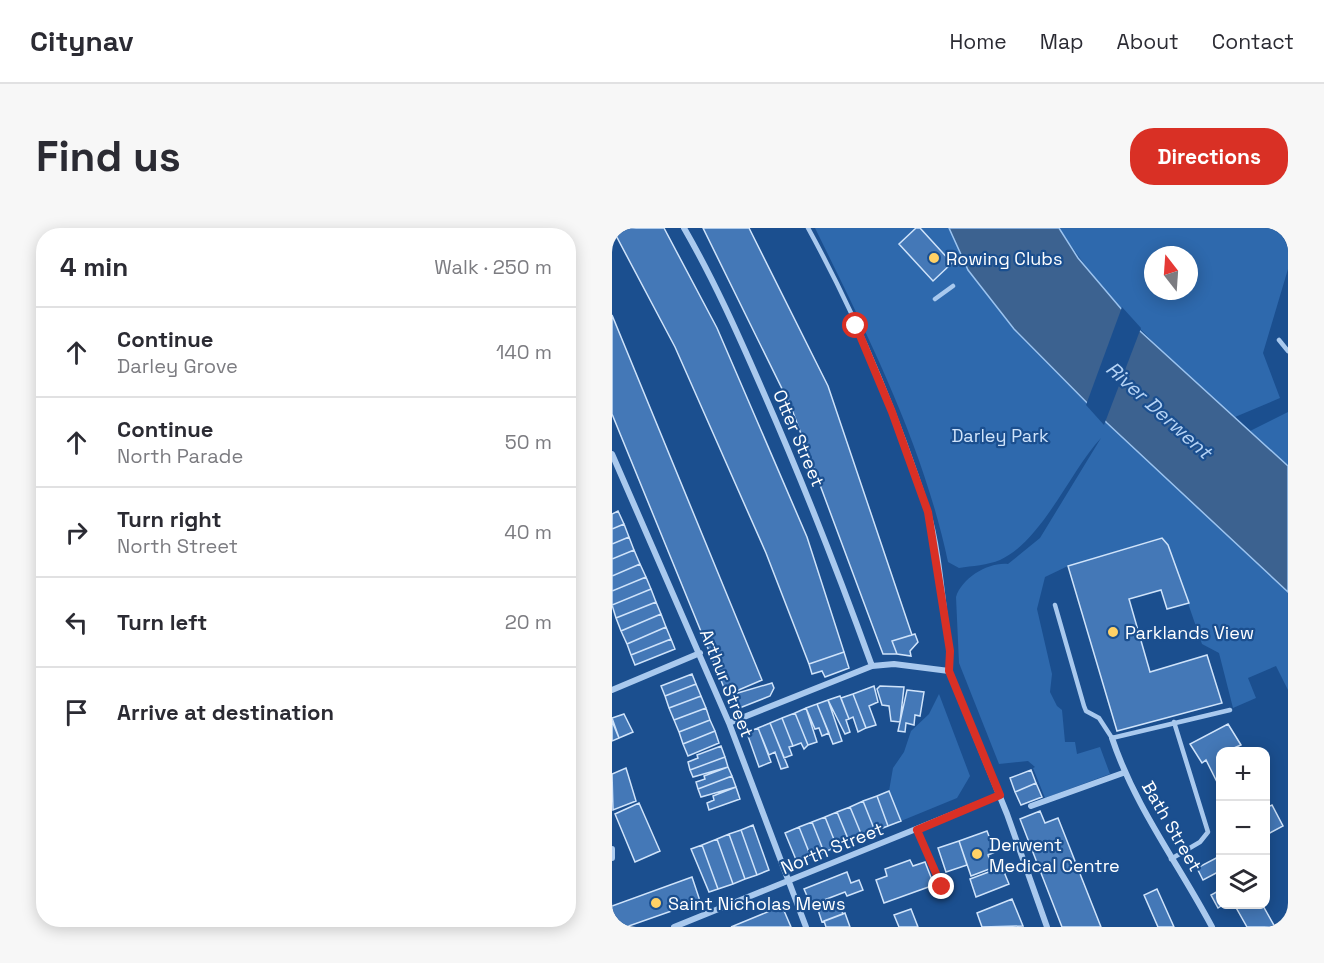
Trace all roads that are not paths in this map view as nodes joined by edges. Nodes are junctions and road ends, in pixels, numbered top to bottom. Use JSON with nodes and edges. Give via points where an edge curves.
{"nodes":[{"id":1,"x":684,"y":228,"type":"edge"},
{"id":2,"x":808,"y":228,"type":"edge"},
{"id":3,"x":952,"y":286,"type":"dead end"},
{"id":4,"x":935,"y":299,"type":"dead end"},
{"id":5,"x":1279,"y":340,"type":"dead end"},
{"id":6,"x":1288,"y":351,"type":"edge"},
{"id":7,"x":612,"y":454,"type":"edge"},
{"id":8,"x":1055,"y":605,"type":"dead end"},
{"id":9,"x":700,"y":653,"type":"junction"},
{"id":10,"x":872,"y":666,"type":"junction"},
{"id":11,"x":949,"y":671,"type":"junction"},
{"id":12,"x":612,"y":690,"type":"edge"},
{"id":13,"x":1230,"y":710,"type":"dead end"},
{"id":14,"x":1174,"y":722,"type":"junction"},
{"id":15,"x":729,"y":723,"type":"junction"},
{"id":16,"x":1112,"y":738,"type":"junction"},
{"id":17,"x":1124,"y":773,"type":"junction"},
{"id":18,"x":1000,"y":795,"type":"junction"},
{"id":19,"x":1031,"y":806,"type":"dead end"},
{"id":20,"x":917,"y":830,"type":"junction"},
{"id":21,"x":612,"y":849,"type":"edge"},
{"id":22,"x":612,"y":858,"type":"edge"},
{"id":23,"x":1171,"y":859,"type":"junction"},
{"id":24,"x":788,"y":882,"type":"junction"},
{"id":25,"x":942,"y":887,"type":"dead end"},
{"id":26,"x":674,"y":927,"type":"edge"},
{"id":27,"x":806,"y":927,"type":"edge"},
{"id":28,"x":1047,"y":927,"type":"edge"},
{"id":29,"x":1212,"y":927,"type":"edge"}],
"edges":[{"from":1,"to":10,"type":"street","name":"Otter Street","via":[[716,285],[785,441]]},
{"from":2,"to":11,"type":"lane","via":[[856,326],[928,512],[950,651]]},
{"from":3,"to":4,"type":"lane"},
{"from":5,"to":6,"type":"lane"},
{"from":7,"to":9,"type":"street","name":"Arthur Street"},
{"from":8,"to":16,"type":"lane","via":[[1086,711],[1099,718]]},
{"from":9,"to":12,"type":"street"},
{"from":9,"to":15,"type":"street","name":"Arthur Street"},
{"from":10,"to":11,"type":"street","via":[[894,664]]},
{"from":10,"to":15,"type":"street"},
{"from":11,"to":18,"type":"street"},
{"from":13,"to":14,"type":"lane"},
{"from":14,"to":16,"type":"lane"},
{"from":14,"to":23,"type":"lane","via":[[1209,832]]},
{"from":15,"to":24,"type":"street","name":"Arthur Street"},
{"from":16,"to":17,"type":"street","name":"Bath Street"},
{"from":17,"to":19,"type":"street"},
{"from":17,"to":23,"type":"street","name":"Bath Street"},
{"from":18,"to":20,"type":"street","name":"North Street"},
{"from":18,"to":28,"type":"street"},
{"from":20,"to":24,"type":"street","name":"North Street"},
{"from":20,"to":25,"type":"lane"},
{"from":21,"to":22,"type":"street"},
{"from":23,"to":29,"type":"street","name":"Bath Street"},
{"from":24,"to":26,"type":"street","name":"North Street"},
{"from":24,"to":27,"type":"street","name":"Arthur Street"}]}
